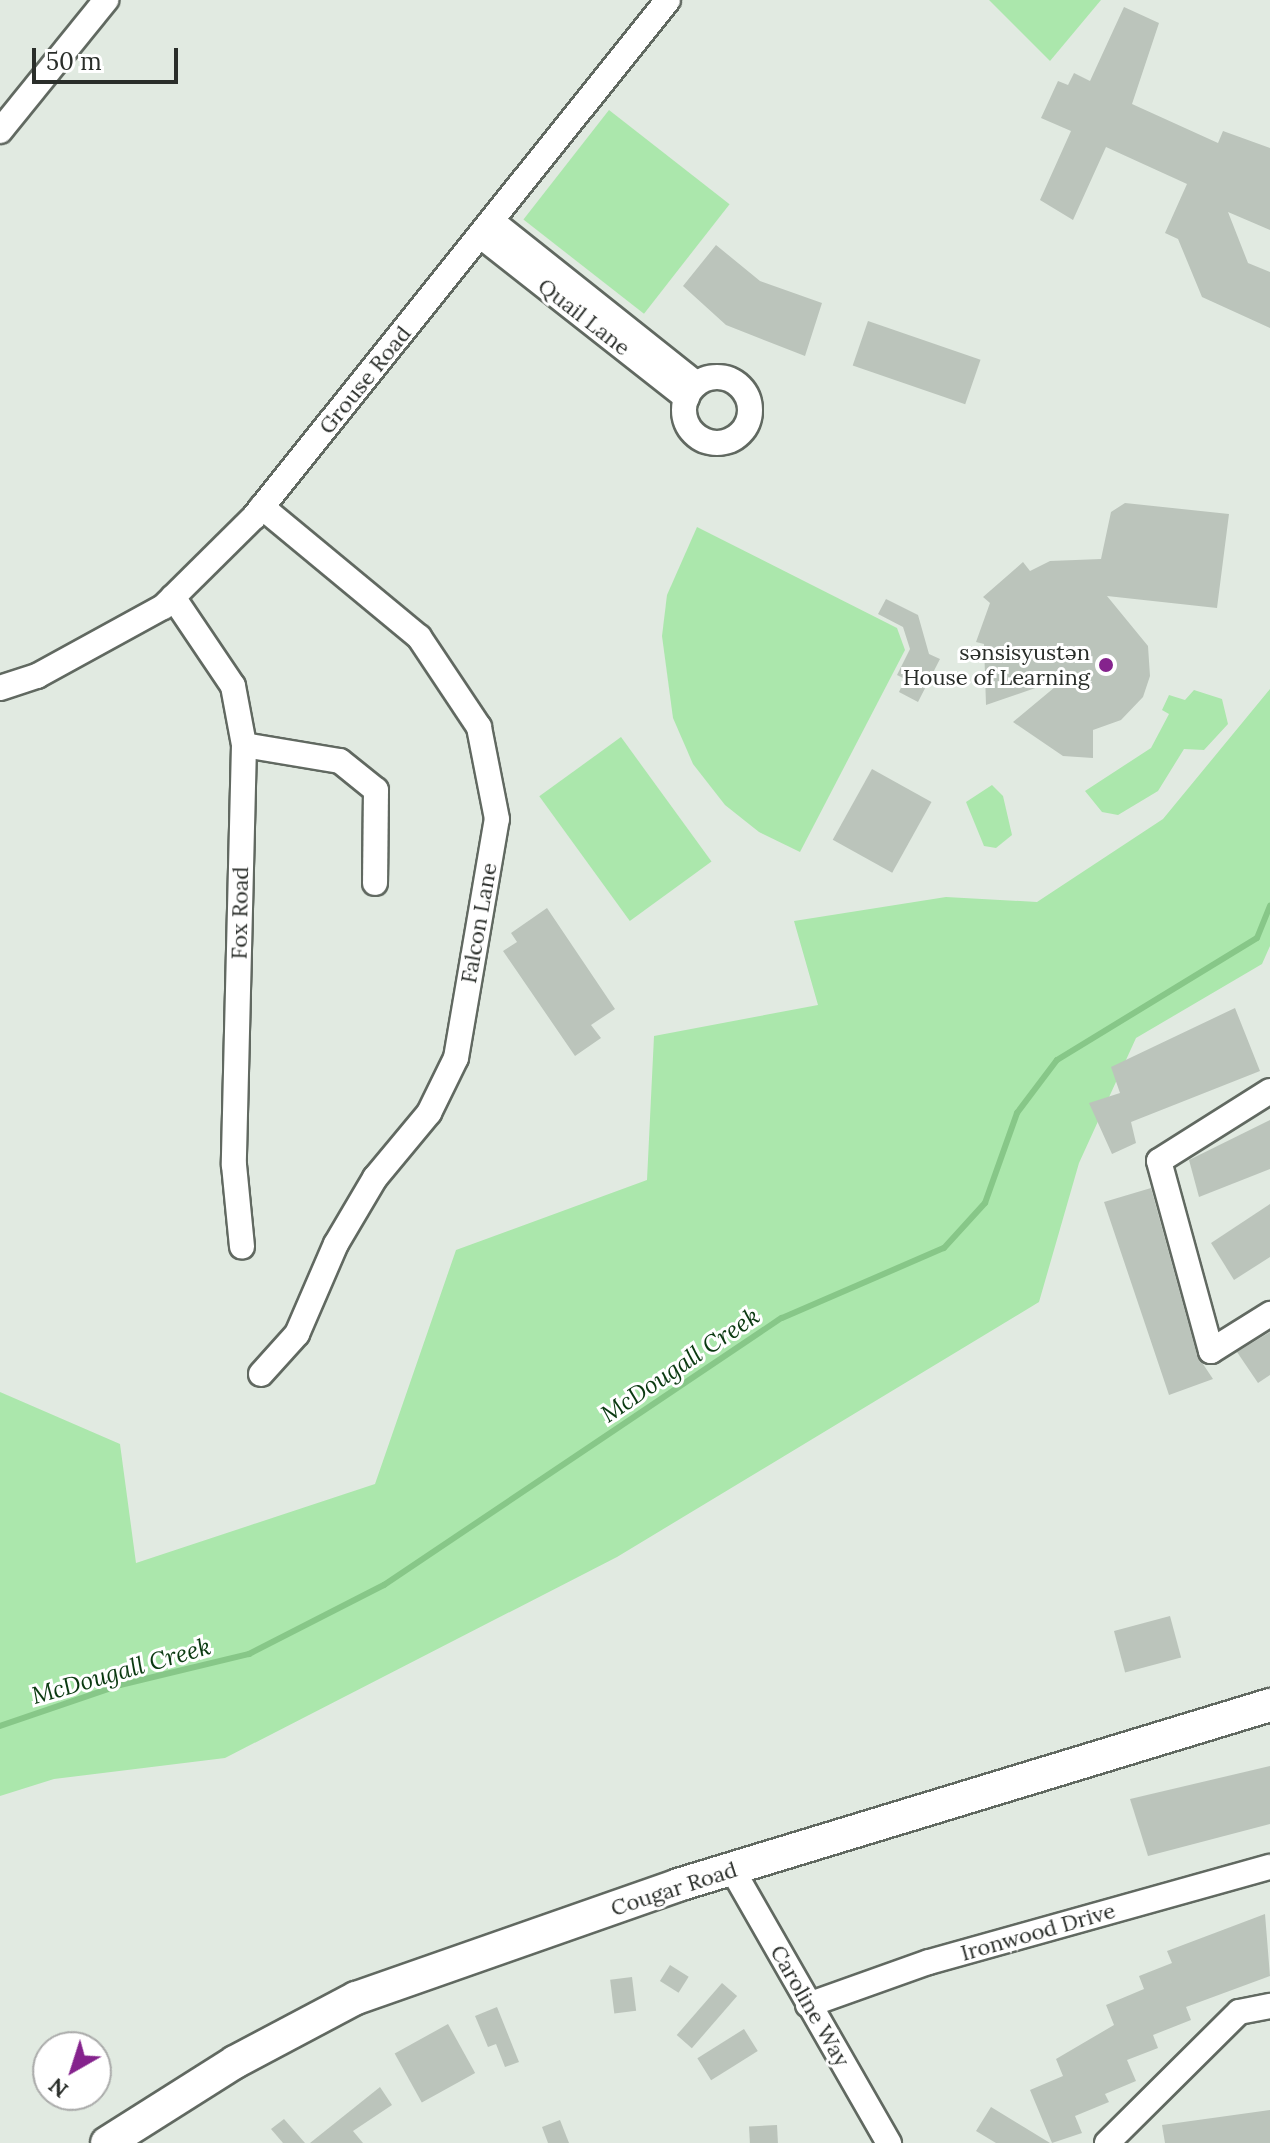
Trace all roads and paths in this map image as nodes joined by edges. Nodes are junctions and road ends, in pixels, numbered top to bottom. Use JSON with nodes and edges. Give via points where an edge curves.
{"nodes":[{"id":1,"x":106,"y":0,"type":"edge"},
{"id":2,"x":668,"y":0,"type":"edge"},
{"id":3,"x":0,"y":131,"type":"edge"},
{"id":4,"x":487,"y":229,"type":"junction"},
{"id":5,"x":692,"y":391,"type":"dead end"},
{"id":6,"x":262,"y":507,"type":"junction"},
{"id":7,"x":173,"y":597,"type":"junction"},
{"id":8,"x":0,"y":688,"type":"edge"},
{"id":9,"x":244,"y":745,"type":"junction"},
{"id":10,"x":375,"y":883,"type":"dead end"},
{"id":11,"x":1270,"y":1091,"type":"edge"},
{"id":12,"x":242,"y":1247,"type":"dead end"},
{"id":13,"x":1270,"y":1314,"type":"edge"},
{"id":14,"x":261,"y":1374,"type":"dead end"},
{"id":15,"x":1270,"y":1705,"type":"edge"},
{"id":16,"x":1270,"y":1867,"type":"edge"},
{"id":17,"x":732,"y":1869,"type":"junction"},
{"id":18,"x":808,"y":2005,"type":"junction"},
{"id":19,"x":1270,"y":2006,"type":"edge"},
{"id":20,"x":107,"y":2143,"type":"edge"},
{"id":21,"x":889,"y":2143,"type":"edge"},
{"id":22,"x":1107,"y":2143,"type":"edge"}],
"edges":[{"from":1,"to":3,"type":"street"},
{"from":2,"to":4,"type":"street","name":"Grouse Road"},
{"from":4,"to":5,"type":"street","name":"Quail Lane"},
{"from":4,"to":6,"type":"street","name":"Grouse Road"},
{"from":6,"to":7,"type":"street","name":"Grouse Road"},
{"from":6,"to":14,"type":"street","name":"Falcon Lane","via":[[419,637],[479,727],[497,819],[456,1058],[429,1113],[375,1178],[336,1244],[297,1334]]},
{"from":7,"to":8,"type":"street","name":"Grouse Road","via":[[37,676]]},
{"from":7,"to":9,"type":"street","name":"Fox Road","via":[[233,686]]},
{"from":9,"to":10,"type":"street","via":[[340,761],[376,790]]},
{"from":9,"to":12,"type":"street","name":"Fox Road","via":[[234,1165]]},
{"from":11,"to":13,"type":"street","via":[[1159,1161],[1211,1351]]},
{"from":15,"to":17,"type":"street","name":"Cougar Road"},
{"from":16,"to":18,"type":"street","name":"Ironwood Drive","via":[[929,1962]]},
{"from":17,"to":18,"type":"street","name":"Caroline Way"},
{"from":17,"to":20,"type":"street","name":"Cougar Road","via":[[356,1998],[235,2062]]},
{"from":18,"to":21,"type":"street","name":"Caroline Way"},
{"from":19,"to":22,"type":"street","via":[[1239,2012]]}]}
